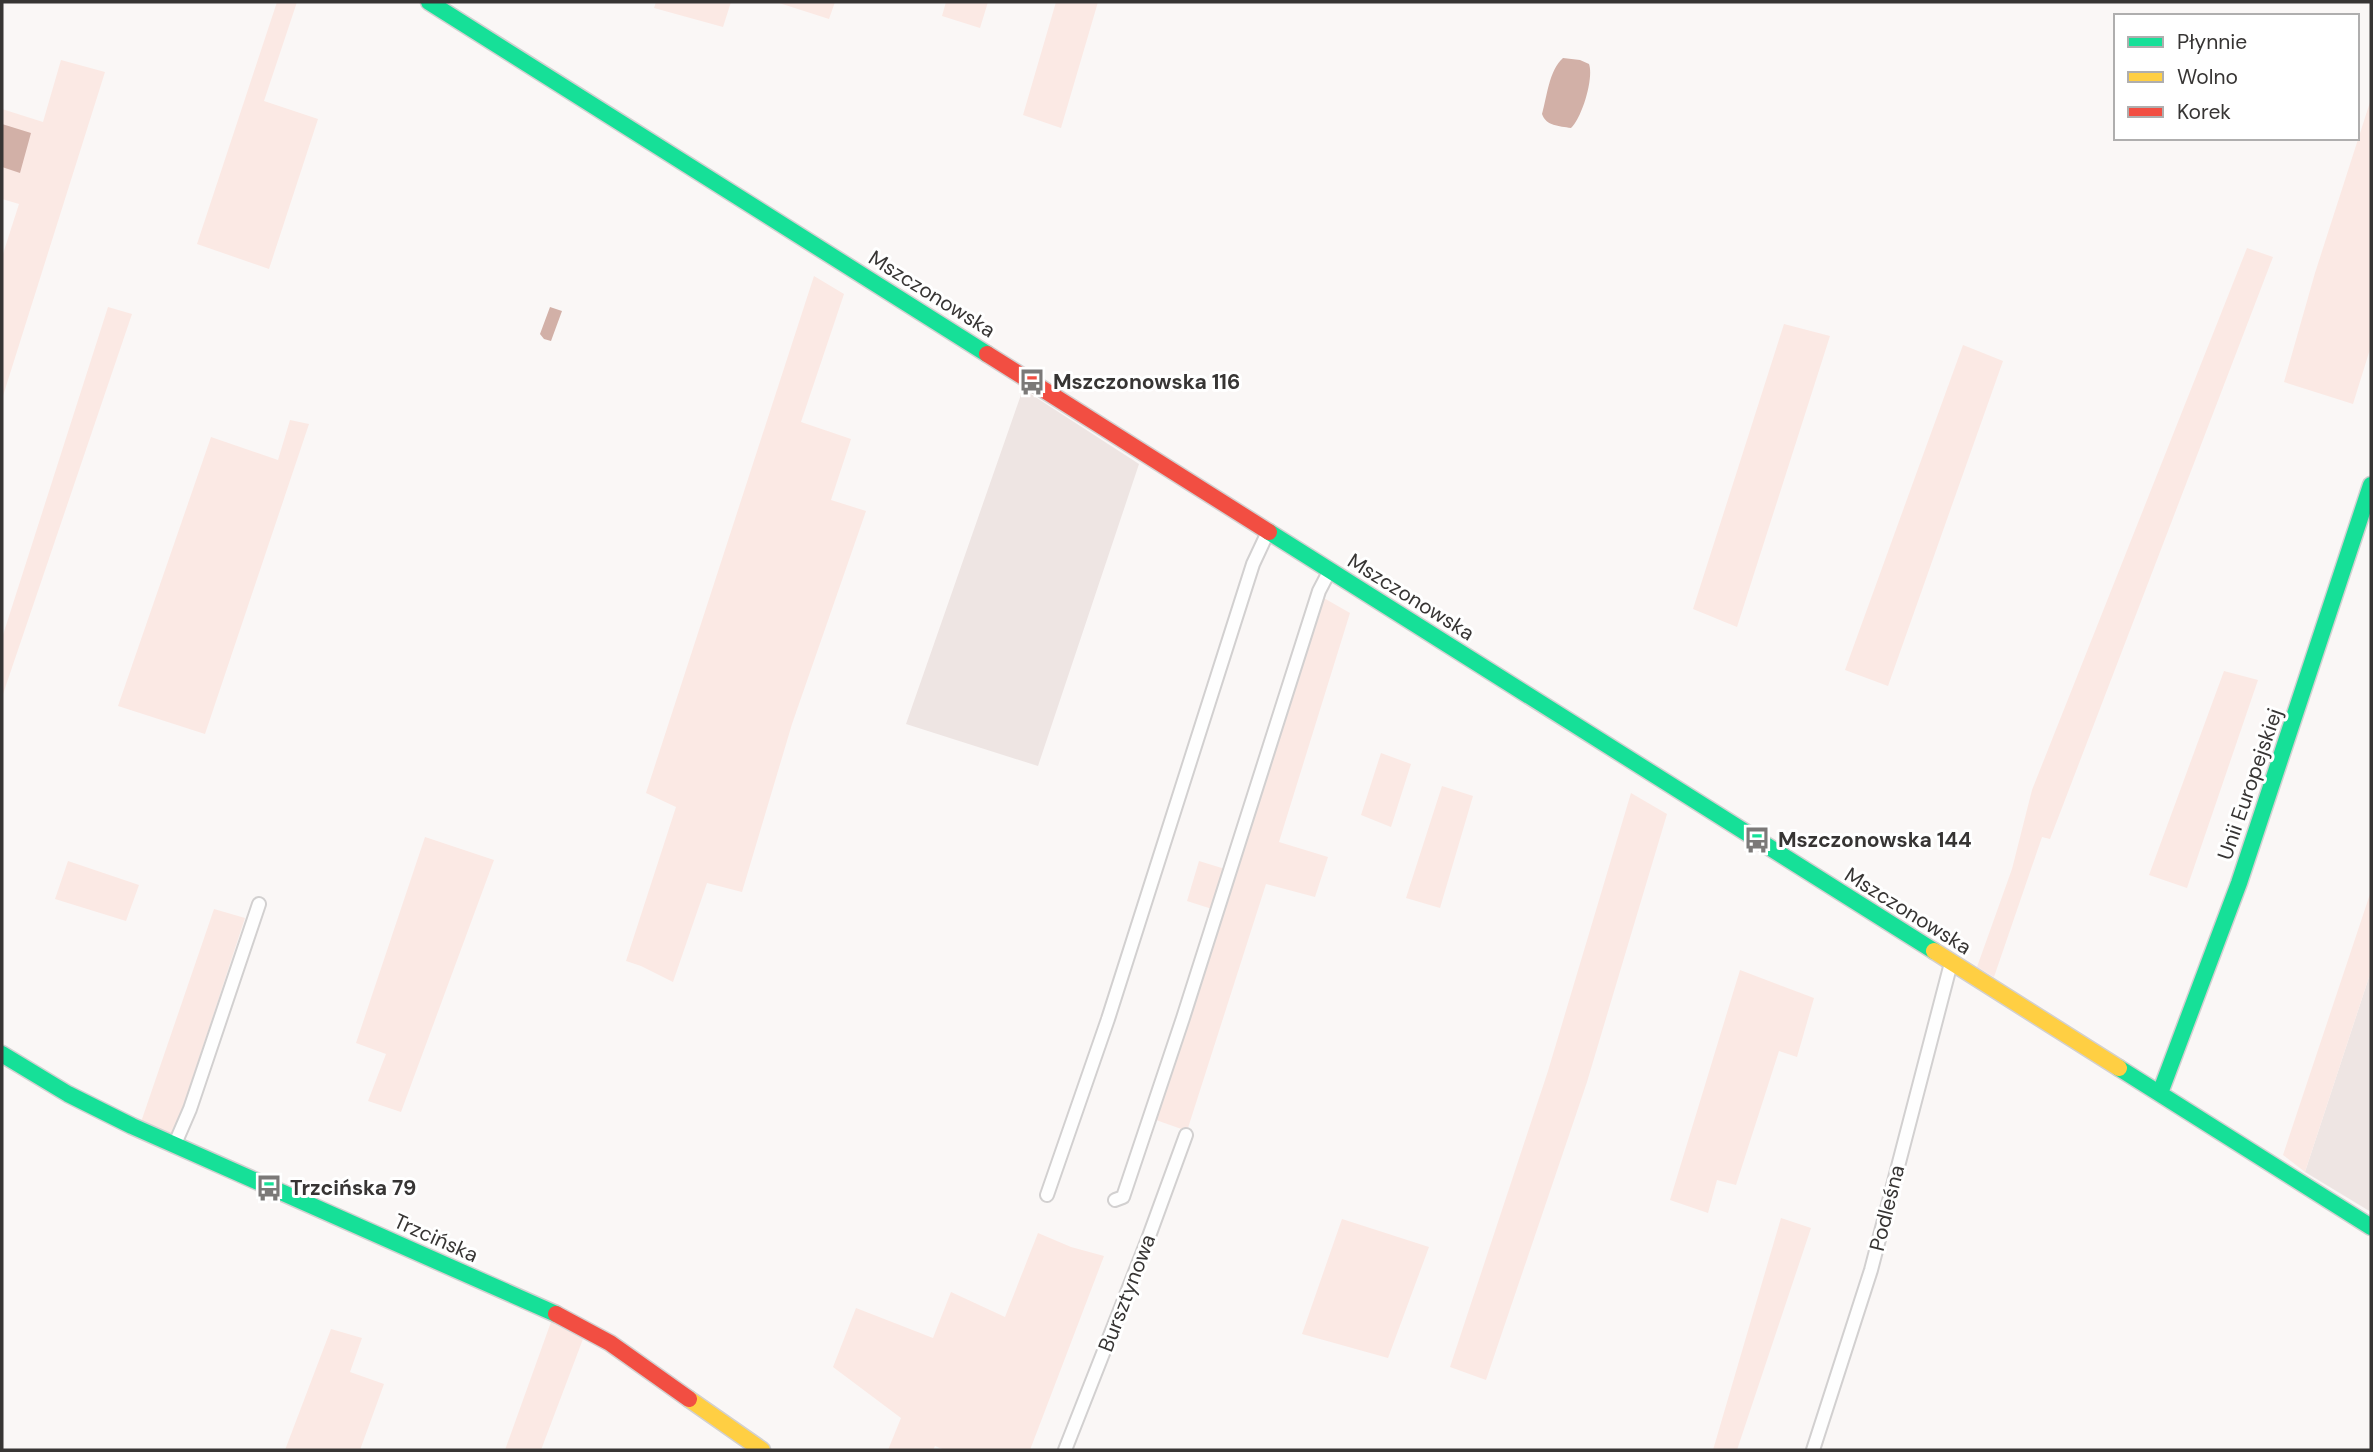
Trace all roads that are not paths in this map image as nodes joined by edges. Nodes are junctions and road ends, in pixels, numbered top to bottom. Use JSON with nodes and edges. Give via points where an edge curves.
{"nodes":[{"id":1,"x":429,"y":2,"type":"edge"},
{"id":2,"x":2371,"y":485,"type":"edge"},
{"id":3,"x":1268,"y":532,"type":"junction"},
{"id":4,"x":1330,"y":570,"type":"junction"},
{"id":5,"x":259,"y":904,"type":"dead end"},
{"id":6,"x":1951,"y":963,"type":"junction"},
{"id":7,"x":2,"y":1054,"type":"edge"},
{"id":8,"x":2160,"y":1093,"type":"junction"},
{"id":9,"x":1186,"y":1135,"type":"dead end"},
{"id":10,"x":174,"y":1146,"type":"junction"},
{"id":11,"x":1047,"y":1195,"type":"dead end"},
{"id":12,"x":1115,"y":1200,"type":"dead end"},
{"id":13,"x":2371,"y":1227,"type":"edge"},
{"id":14,"x":762,"y":1450,"type":"edge"},
{"id":15,"x":1065,"y":1450,"type":"edge"},
{"id":16,"x":1813,"y":1450,"type":"edge"}],
"edges":[{"from":1,"to":3,"type":"main road","name":"Mszczonowska"},
{"from":2,"to":8,"type":"main road","name":"Unii Europejskiej","via":[[2270,791]]},
{"from":3,"to":4,"type":"main road","name":"Mszczonowska"},
{"from":3,"to":11,"type":"street","via":[[1253,564]]},
{"from":4,"to":6,"type":"main road","name":"Mszczonowska"},
{"from":4,"to":12,"type":"street","via":[[1319,591],[1123,1197]]},
{"from":5,"to":10,"type":"street"},
{"from":6,"to":8,"type":"main road","name":"Mszczonowska"},
{"from":6,"to":16,"type":"street","name":"Podleśna","via":[[1871,1270]]},
{"from":7,"to":10,"type":"main road","name":"Trzcińska","via":[[68,1094]]},
{"from":8,"to":13,"type":"main road","name":"Mszczonowska"},
{"from":9,"to":15,"type":"street","name":"Bursztynowa"},
{"from":10,"to":14,"type":"main road","name":"Trzcińska","via":[[567,1319],[610,1343]]}]}
